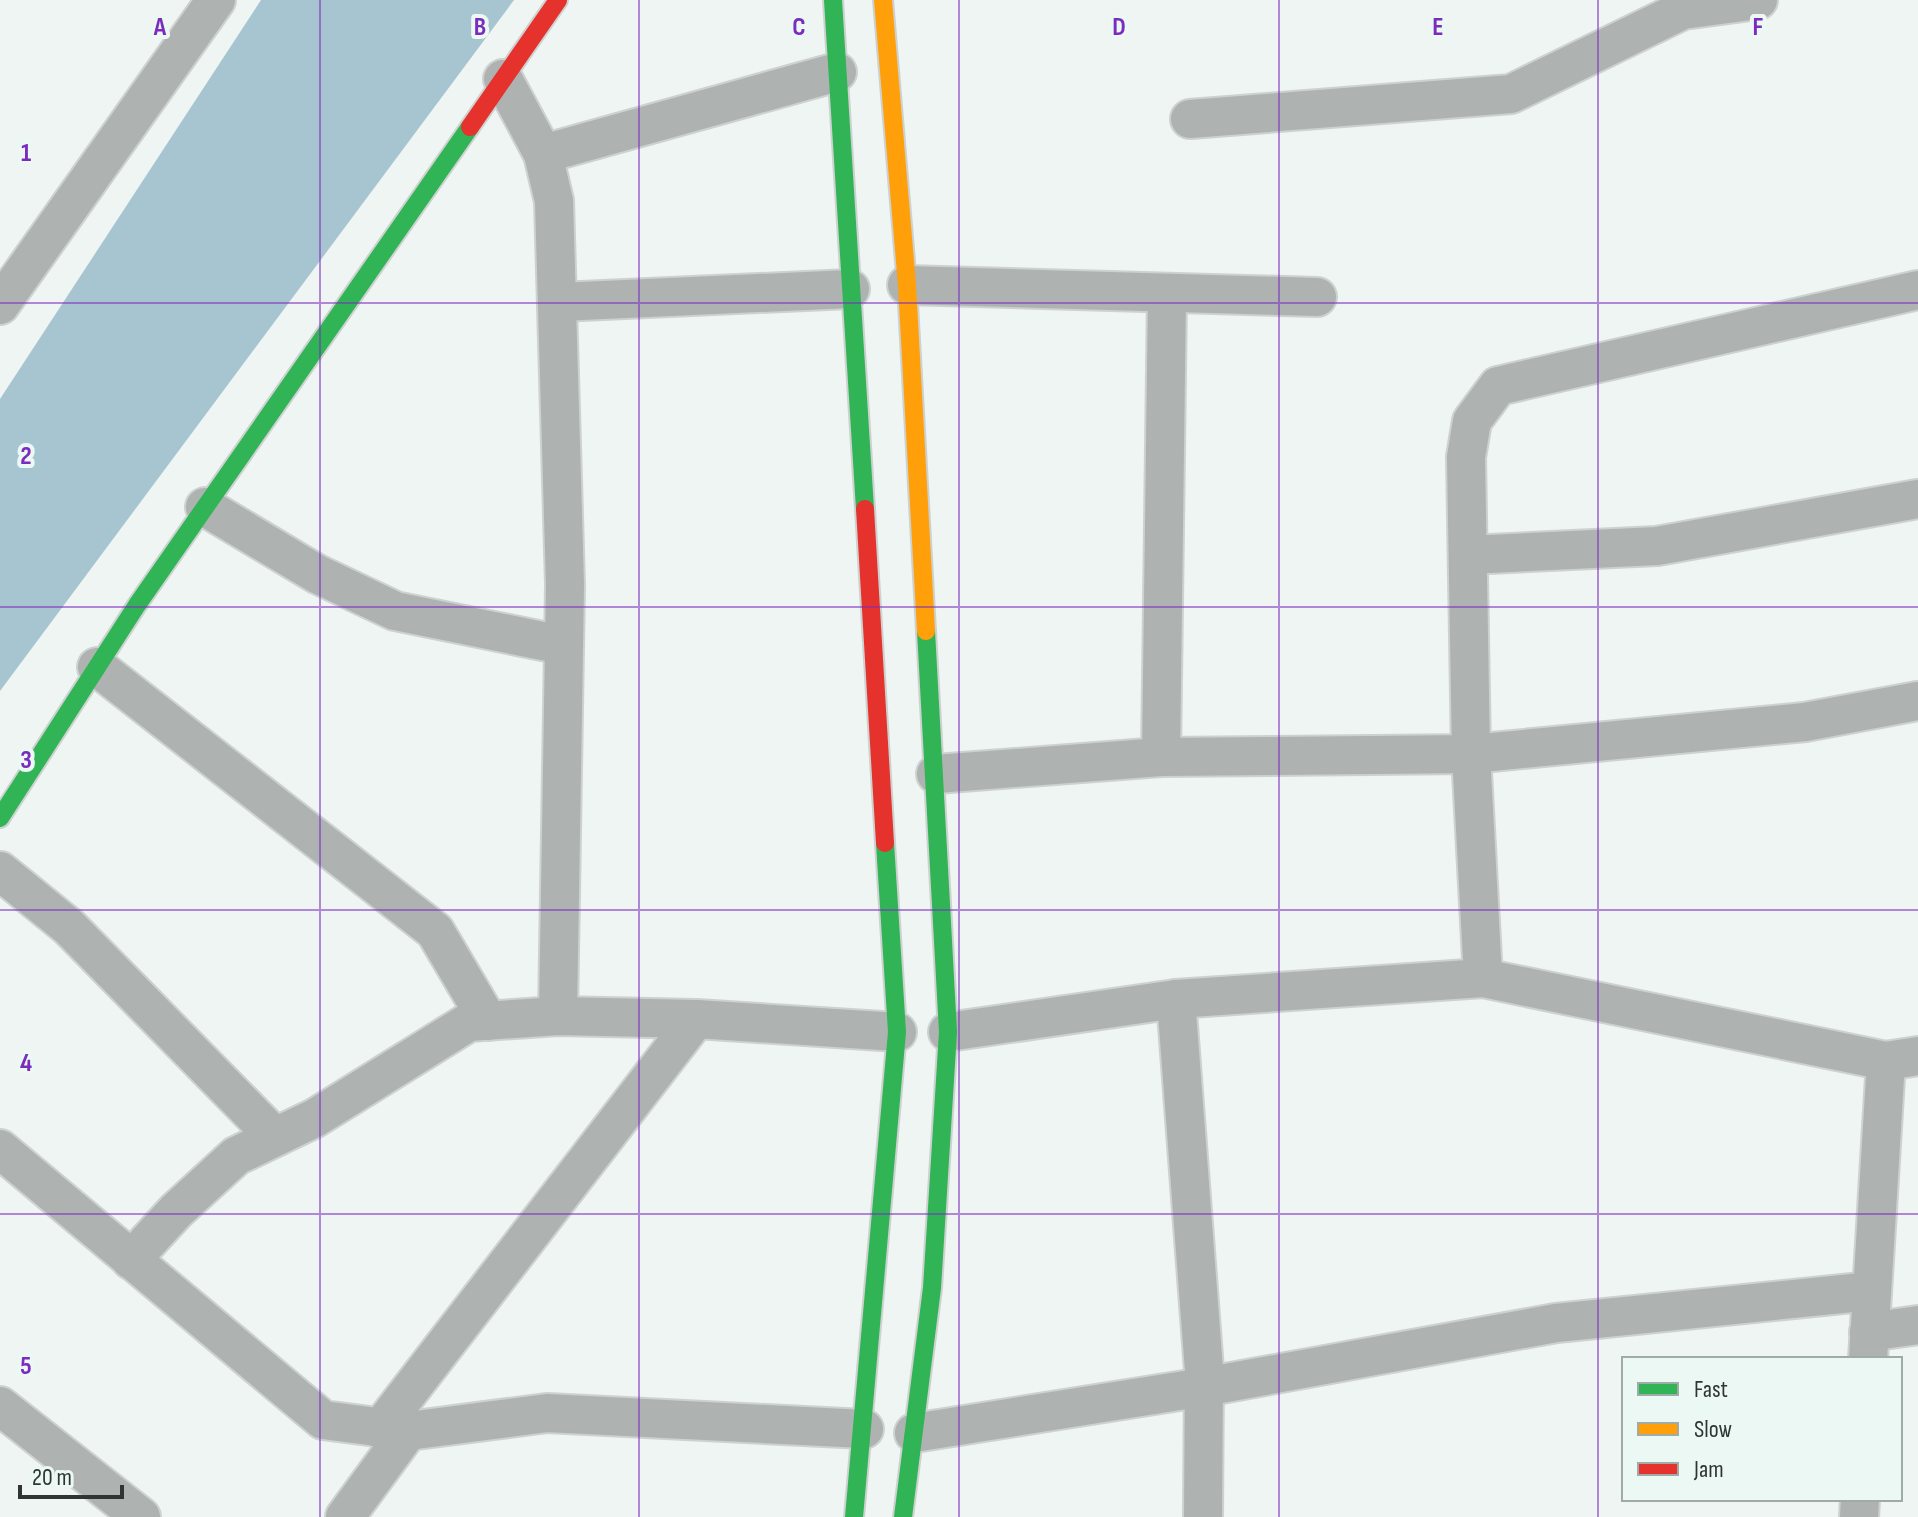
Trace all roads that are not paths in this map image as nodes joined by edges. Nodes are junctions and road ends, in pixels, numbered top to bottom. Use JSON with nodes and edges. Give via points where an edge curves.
{"nodes":[{"id":1,"x":216,"y":0,"type":"edge"},
{"id":2,"x":558,"y":0,"type":"edge"},
{"id":3,"x":833,"y":0,"type":"edge"},
{"id":4,"x":883,"y":0,"type":"edge"},
{"id":5,"x":1758,"y":0,"type":"edge"},
{"id":6,"x":837,"y":72,"type":"junction"},
{"id":7,"x":503,"y":79,"type":"junction"},
{"id":8,"x":1190,"y":119,"type":"dead end"},
{"id":9,"x":543,"y":154,"type":"junction"},
{"id":10,"x":907,"y":285,"type":"junction"},
{"id":11,"x":850,"y":289,"type":"junction"},
{"id":12,"x":1918,"y":290,"type":"edge"},
{"id":13,"x":1167,"y":294,"type":"junction"},
{"id":14,"x":1317,"y":297,"type":"dead end"},
{"id":15,"x":559,"y":302,"type":"junction"},
{"id":16,"x":0,"y":305,"type":"edge"},
{"id":17,"x":1918,"y":499,"type":"edge"},
{"id":18,"x":205,"y":507,"type":"junction"},
{"id":19,"x":1468,"y":555,"type":"junction"},
{"id":20,"x":562,"y":645,"type":"junction"},
{"id":21,"x":97,"y":667,"type":"junction"},
{"id":22,"x":1918,"y":701,"type":"edge"},
{"id":23,"x":1471,"y":754,"type":"junction"},
{"id":24,"x":1161,"y":757,"type":"junction"},
{"id":25,"x":936,"y":774,"type":"junction"},
{"id":26,"x":0,"y":818,"type":"edge"},
{"id":27,"x":0,"y":871,"type":"edge"},
{"id":28,"x":1483,"y":978,"type":"junction"},
{"id":29,"x":1176,"y":999,"type":"junction"},
{"id":30,"x":558,"y":1016,"type":"junction"},
{"id":31,"x":696,"y":1019,"type":"junction"},
{"id":32,"x":488,"y":1021,"type":"junction"},
{"id":33,"x":897,"y":1032,"type":"junction"},
{"id":34,"x":948,"y":1032,"type":"junction"},
{"id":35,"x":1902,"y":1058,"type":"edge"},
{"id":36,"x":275,"y":1137,"type":"junction"},
{"id":37,"x":0,"y":1149,"type":"edge"},
{"id":38,"x":131,"y":1260,"type":"junction"},
{"id":39,"x":1872,"y":1291,"type":"junction"},
{"id":40,"x":1918,"y":1325,"type":"edge"},
{"id":41,"x":1868,"y":1346,"type":"edge"},
{"id":42,"x":1204,"y":1387,"type":"junction"},
{"id":43,"x":0,"y":1406,"type":"edge"},
{"id":44,"x":864,"y":1429,"type":"junction"},
{"id":45,"x":394,"y":1430,"type":"junction"},
{"id":46,"x":914,"y":1433,"type":"junction"},
{"id":47,"x":141,"y":1517,"type":"edge"},
{"id":48,"x":345,"y":1517,"type":"edge"},
{"id":49,"x":854,"y":1517,"type":"edge"},
{"id":50,"x":903,"y":1517,"type":"edge"},
{"id":51,"x":1203,"y":1517,"type":"edge"}],
"edges":[{"from":1,"to":16,"type":"street"},
{"from":2,"to":7,"type":"main road"},
{"from":3,"to":6,"type":"main road"},
{"from":4,"to":10,"type":"main road"},
{"from":5,"to":8,"type":"street","via":[[1683,10],[1511,94]]},
{"from":6,"to":9,"type":"street"},
{"from":6,"to":11,"type":"main road"},
{"from":7,"to":9,"type":"street"},
{"from":7,"to":18,"type":"main road"},
{"from":9,"to":15,"type":"street","via":[[554,201]]},
{"from":10,"to":13,"type":"street"},
{"from":10,"to":25,"type":"main road"},
{"from":11,"to":15,"type":"street"},
{"from":11,"to":33,"type":"main road"},
{"from":12,"to":19,"type":"street","via":[[1498,386],[1472,421],[1466,457]]},
{"from":13,"to":14,"type":"street"},
{"from":13,"to":24,"type":"street"},
{"from":15,"to":20,"type":"street"},
{"from":17,"to":19,"type":"street","via":[[1657,546]]},
{"from":18,"to":20,"type":"street","via":[[317,574],[395,611]]},
{"from":18,"to":21,"type":"main road"},
{"from":19,"to":23,"type":"street"},
{"from":20,"to":30,"type":"street"},
{"from":21,"to":26,"type":"main road"},
{"from":21,"to":32,"type":"street","via":[[435,931]]},
{"from":22,"to":23,"type":"street","via":[[1805,722]]},
{"from":23,"to":24,"type":"street"},
{"from":23,"to":28,"type":"street"},
{"from":24,"to":25,"type":"street"},
{"from":25,"to":34,"type":"main road"},
{"from":27,"to":36,"type":"street","via":[[69,927]]},
{"from":28,"to":29,"type":"street"},
{"from":28,"to":35,"type":"street"},
{"from":29,"to":34,"type":"street"},
{"from":29,"to":42,"type":"street"},
{"from":30,"to":31,"type":"street"},
{"from":30,"to":32,"type":"street"},
{"from":31,"to":33,"type":"street"},
{"from":31,"to":45,"type":"street"},
{"from":32,"to":36,"type":"street","via":[[469,1022],[315,1118]]},
{"from":33,"to":44,"type":"main road"},
{"from":34,"to":46,"type":"main road","via":[[932,1288]]},
{"from":35,"to":39,"type":"street"},
{"from":36,"to":38,"type":"street","via":[[236,1156]]},
{"from":37,"to":38,"type":"street"},
{"from":38,"to":45,"type":"street","via":[[323,1420]]},
{"from":39,"to":41,"type":"street"},
{"from":39,"to":42,"type":"street","via":[[1556,1323]]},
{"from":40,"to":41,"type":"street"},
{"from":42,"to":46,"type":"street"},
{"from":42,"to":51,"type":"street"},
{"from":43,"to":47,"type":"street"},
{"from":44,"to":45,"type":"street","via":[[547,1413]]},
{"from":44,"to":49,"type":"main road"},
{"from":45,"to":48,"type":"street"},
{"from":46,"to":50,"type":"main road"}]}
